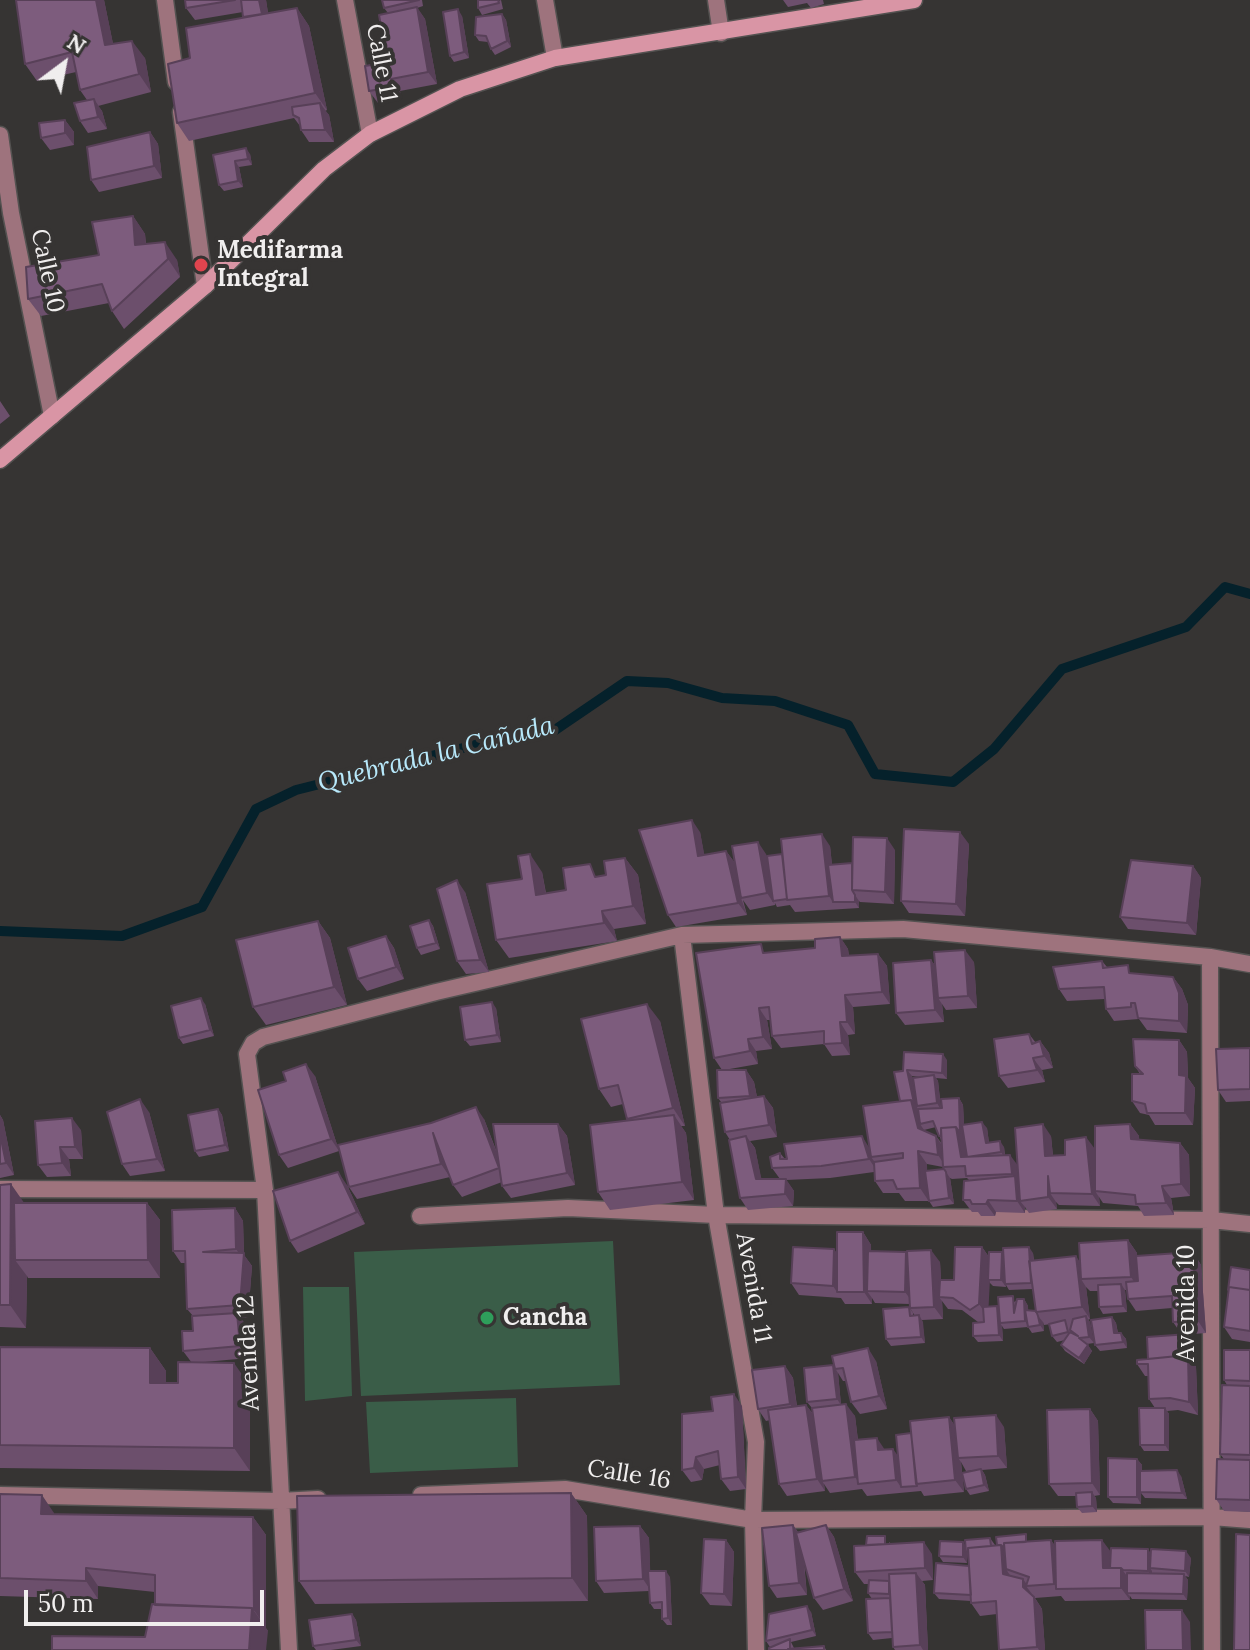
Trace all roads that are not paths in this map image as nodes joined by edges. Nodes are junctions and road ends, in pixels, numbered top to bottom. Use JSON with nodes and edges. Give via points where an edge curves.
{"nodes":[{"id":1,"x":165,"y":0,"type":"edge"},
{"id":2,"x":345,"y":0,"type":"edge"},
{"id":3,"x":545,"y":0,"type":"edge"},
{"id":4,"x":716,"y":0,"type":"edge"},
{"id":5,"x":902,"y":1,"type":"edge"},
{"id":6,"x":721,"y":33,"type":"junction"},
{"id":7,"x":555,"y":58,"type":"junction"},
{"id":8,"x":370,"y":134,"type":"junction"},
{"id":9,"x":0,"y":135,"type":"edge"},
{"id":10,"x":6,"y":218,"type":"edge"},
{"id":11,"x":205,"y":286,"type":"junction"},
{"id":12,"x":52,"y":416,"type":"junction"},
{"id":13,"x":0,"y":460,"type":"edge"},
{"id":14,"x":682,"y":935,"type":"junction"},
{"id":15,"x":1210,"y":957,"type":"junction"},
{"id":16,"x":1250,"y":964,"type":"edge"},
{"id":17,"x":0,"y":1189,"type":"edge"},
{"id":18,"x":265,"y":1190,"type":"junction"},
{"id":19,"x":716,"y":1215,"type":"junction"},
{"id":20,"x":420,"y":1216,"type":"dead end"},
{"id":21,"x":1211,"y":1220,"type":"junction"},
{"id":22,"x":1250,"y":1224,"type":"edge"},
{"id":23,"x":0,"y":1495,"type":"edge"},
{"id":24,"x":407,"y":1496,"type":"edge"},
{"id":25,"x":327,"y":1499,"type":"edge"},
{"id":26,"x":280,"y":1501,"type":"junction"},
{"id":27,"x":1212,"y":1517,"type":"junction"},
{"id":28,"x":753,"y":1520,"type":"junction"},
{"id":29,"x":1250,"y":1520,"type":"edge"},
{"id":30,"x":289,"y":1650,"type":"edge"},
{"id":31,"x":756,"y":1650,"type":"edge"},
{"id":32,"x":1212,"y":1650,"type":"edge"}],
"edges":[{"from":1,"to":11,"type":"street"},
{"from":2,"to":8,"type":"street","name":"Calle 11"},
{"from":3,"to":7,"type":"street"},
{"from":4,"to":6,"type":"street"},
{"from":5,"to":6,"type":"street"},
{"from":6,"to":7,"type":"street"},
{"from":7,"to":8,"type":"street","via":[[460,89]]},
{"from":8,"to":11,"type":"street","via":[[324,169]]},
{"from":9,"to":10,"type":"street","name":"Calle 10"},
{"from":10,"to":12,"type":"street","name":"Calle 10"},
{"from":11,"to":12,"type":"street"},
{"from":12,"to":13,"type":"street"},
{"from":14,"to":15,"type":"street","via":[[903,929]]},
{"from":14,"to":18,"type":"street","name":"Avenida 12","via":[[436,992],[253,1043],[247,1054]]},
{"from":14,"to":19,"type":"street","name":"Avenida 11"},
{"from":15,"to":16,"type":"street"},
{"from":15,"to":21,"type":"street","name":"Avenida 10"},
{"from":17,"to":18,"type":"street"},
{"from":18,"to":26,"type":"street","name":"Avenida 12"},
{"from":19,"to":20,"type":"street","via":[[568,1208]]},
{"from":19,"to":21,"type":"street"},
{"from":19,"to":28,"type":"street","name":"Avenida 11","via":[[756,1442]]},
{"from":21,"to":22,"type":"street"},
{"from":21,"to":27,"type":"street","name":"Avenida 10"},
{"from":23,"to":26,"type":"street"},
{"from":24,"to":28,"type":"street","name":"Calle 16","via":[[565,1489]]},
{"from":25,"to":26,"type":"street"},
{"from":26,"to":30,"type":"street","name":"Avenida 12"},
{"from":27,"to":28,"type":"street","name":"Calle 16"},
{"from":27,"to":29,"type":"street","name":"Calle 16"},
{"from":27,"to":32,"type":"street","name":"Avenida 10"},
{"from":28,"to":31,"type":"street","name":"Avenida 11"}]}
